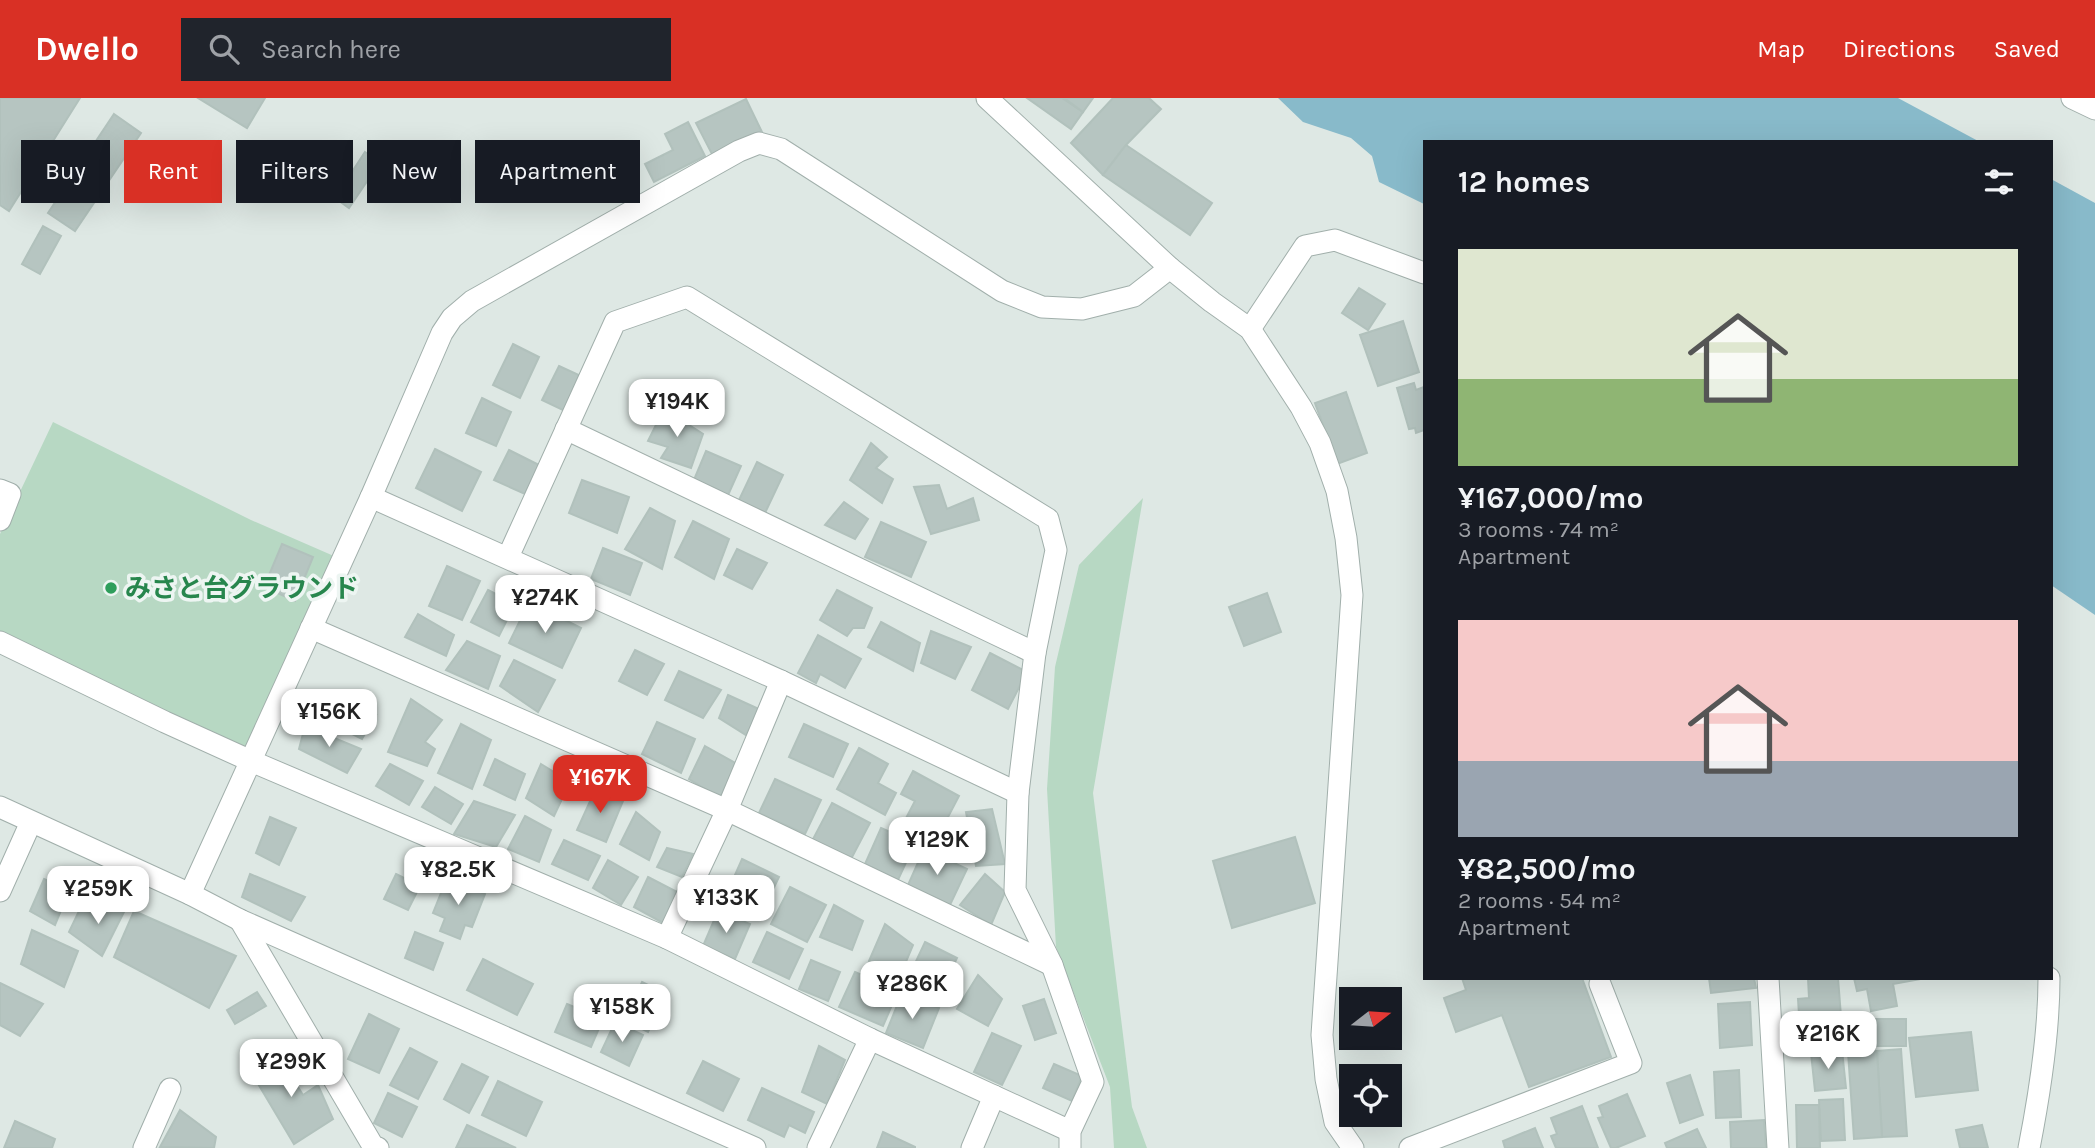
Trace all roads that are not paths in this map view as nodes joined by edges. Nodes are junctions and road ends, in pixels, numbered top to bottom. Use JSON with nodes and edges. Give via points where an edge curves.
{"nodes":[{"id":1,"x":987,"y":98,"type":"edge"},
{"id":2,"x":2072,"y":98,"type":"edge"},
{"id":3,"x":2095,"y":109,"type":"edge"},
{"id":4,"x":1170,"y":268,"type":"junction"},
{"id":5,"x":1423,"y":273,"type":"edge"},
{"id":6,"x":1250,"y":329,"type":"junction"},
{"id":7,"x":566,"y":429,"type":"junction"},
{"id":8,"x":0,"y":490,"type":"edge"},
{"id":9,"x":371,"y":497,"type":"junction"},
{"id":10,"x":0,"y":520,"type":"edge"},
{"id":11,"x":508,"y":557,"type":"junction"},
{"id":12,"x":311,"y":628,"type":"junction"},
{"id":13,"x":0,"y":642,"type":"edge"},
{"id":14,"x":1035,"y":653,"type":"junction"},
{"id":15,"x":781,"y":681,"type":"junction"},
{"id":16,"x":251,"y":761,"type":"junction"},
{"id":17,"x":1018,"y":793,"type":"junction"},
{"id":18,"x":0,"y":807,"type":"edge"},
{"id":19,"x":727,"y":810,"type":"junction"},
{"id":20,"x":32,"y":822,"type":"junction"},
{"id":21,"x":0,"y":891,"type":"edge"},
{"id":22,"x":190,"y":894,"type":"junction"},
{"id":23,"x":240,"y":920,"type":"junction"},
{"id":24,"x":667,"y":938,"type":"junction"},
{"id":25,"x":1052,"y":965,"type":"junction"},
{"id":26,"x":1768,"y":980,"type":"edge"},
{"id":27,"x":2049,"y":980,"type":"edge"},
{"id":28,"x":1600,"y":984,"type":"dead end"},
{"id":29,"x":870,"y":1039,"type":"junction"},
{"id":30,"x":170,"y":1089,"type":"dead end"},
{"id":31,"x":994,"y":1096,"type":"junction"},
{"id":32,"x":1070,"y":1139,"type":"edge"},
{"id":33,"x":144,"y":1148,"type":"edge"},
{"id":34,"x":378,"y":1148,"type":"edge"},
{"id":35,"x":755,"y":1148,"type":"edge"},
{"id":36,"x":818,"y":1148,"type":"edge"},
{"id":37,"x":972,"y":1148,"type":"edge"},
{"id":38,"x":1353,"y":1148,"type":"edge"},
{"id":39,"x":1410,"y":1148,"type":"edge"},
{"id":40,"x":1778,"y":1148,"type":"edge"},
{"id":41,"x":2029,"y":1148,"type":"edge"}],
"edges":[{"from":1,"to":4,"type":"street"},
{"from":2,"to":3,"type":"street"},
{"from":4,"to":6,"type":"street"},
{"from":4,"to":9,"type":"street","via":[[1134,296],[1082,309],[1042,307],[1002,291],[781,149],[759,143],[472,301],[452,318]]},
{"from":5,"to":6,"type":"street","via":[[1335,240],[1306,246]]},
{"from":6,"to":38,"type":"street","via":[[1320,443],[1337,491],[1346,538],[1352,595],[1322,1035],[1335,1122]]},
{"from":7,"to":11,"type":"street"},
{"from":7,"to":14,"type":"street"},
{"from":7,"to":14,"type":"street","via":[[615,322],[687,298],[1048,519],[1056,550]]},
{"from":8,"to":10,"type":"street","via":[[10,494]]},
{"from":9,"to":11,"type":"street"},
{"from":9,"to":12,"type":"street"},
{"from":11,"to":15,"type":"street"},
{"from":12,"to":16,"type":"street"},
{"from":12,"to":19,"type":"street"},
{"from":13,"to":16,"type":"street"},
{"from":14,"to":17,"type":"street"},
{"from":15,"to":17,"type":"street"},
{"from":15,"to":19,"type":"street"},
{"from":16,"to":22,"type":"street"},
{"from":16,"to":24,"type":"street"},
{"from":17,"to":25,"type":"street","via":[[1015,890]]},
{"from":18,"to":20,"type":"street"},
{"from":19,"to":24,"type":"street"},
{"from":19,"to":25,"type":"street"},
{"from":20,"to":21,"type":"street"},
{"from":20,"to":22,"type":"street"},
{"from":22,"to":23,"type":"street"},
{"from":23,"to":34,"type":"street"},
{"from":23,"to":35,"type":"street"},
{"from":24,"to":29,"type":"street"},
{"from":25,"to":32,"type":"street","via":[[1093,1082]]},
{"from":26,"to":40,"type":"street"},
{"from":27,"to":41,"type":"street"},
{"from":28,"to":39,"type":"street","via":[[1631,1063]]},
{"from":29,"to":31,"type":"street"},
{"from":29,"to":36,"type":"street"},
{"from":30,"to":33,"type":"street"},
{"from":31,"to":32,"type":"street"},
{"from":31,"to":37,"type":"street"}]}
